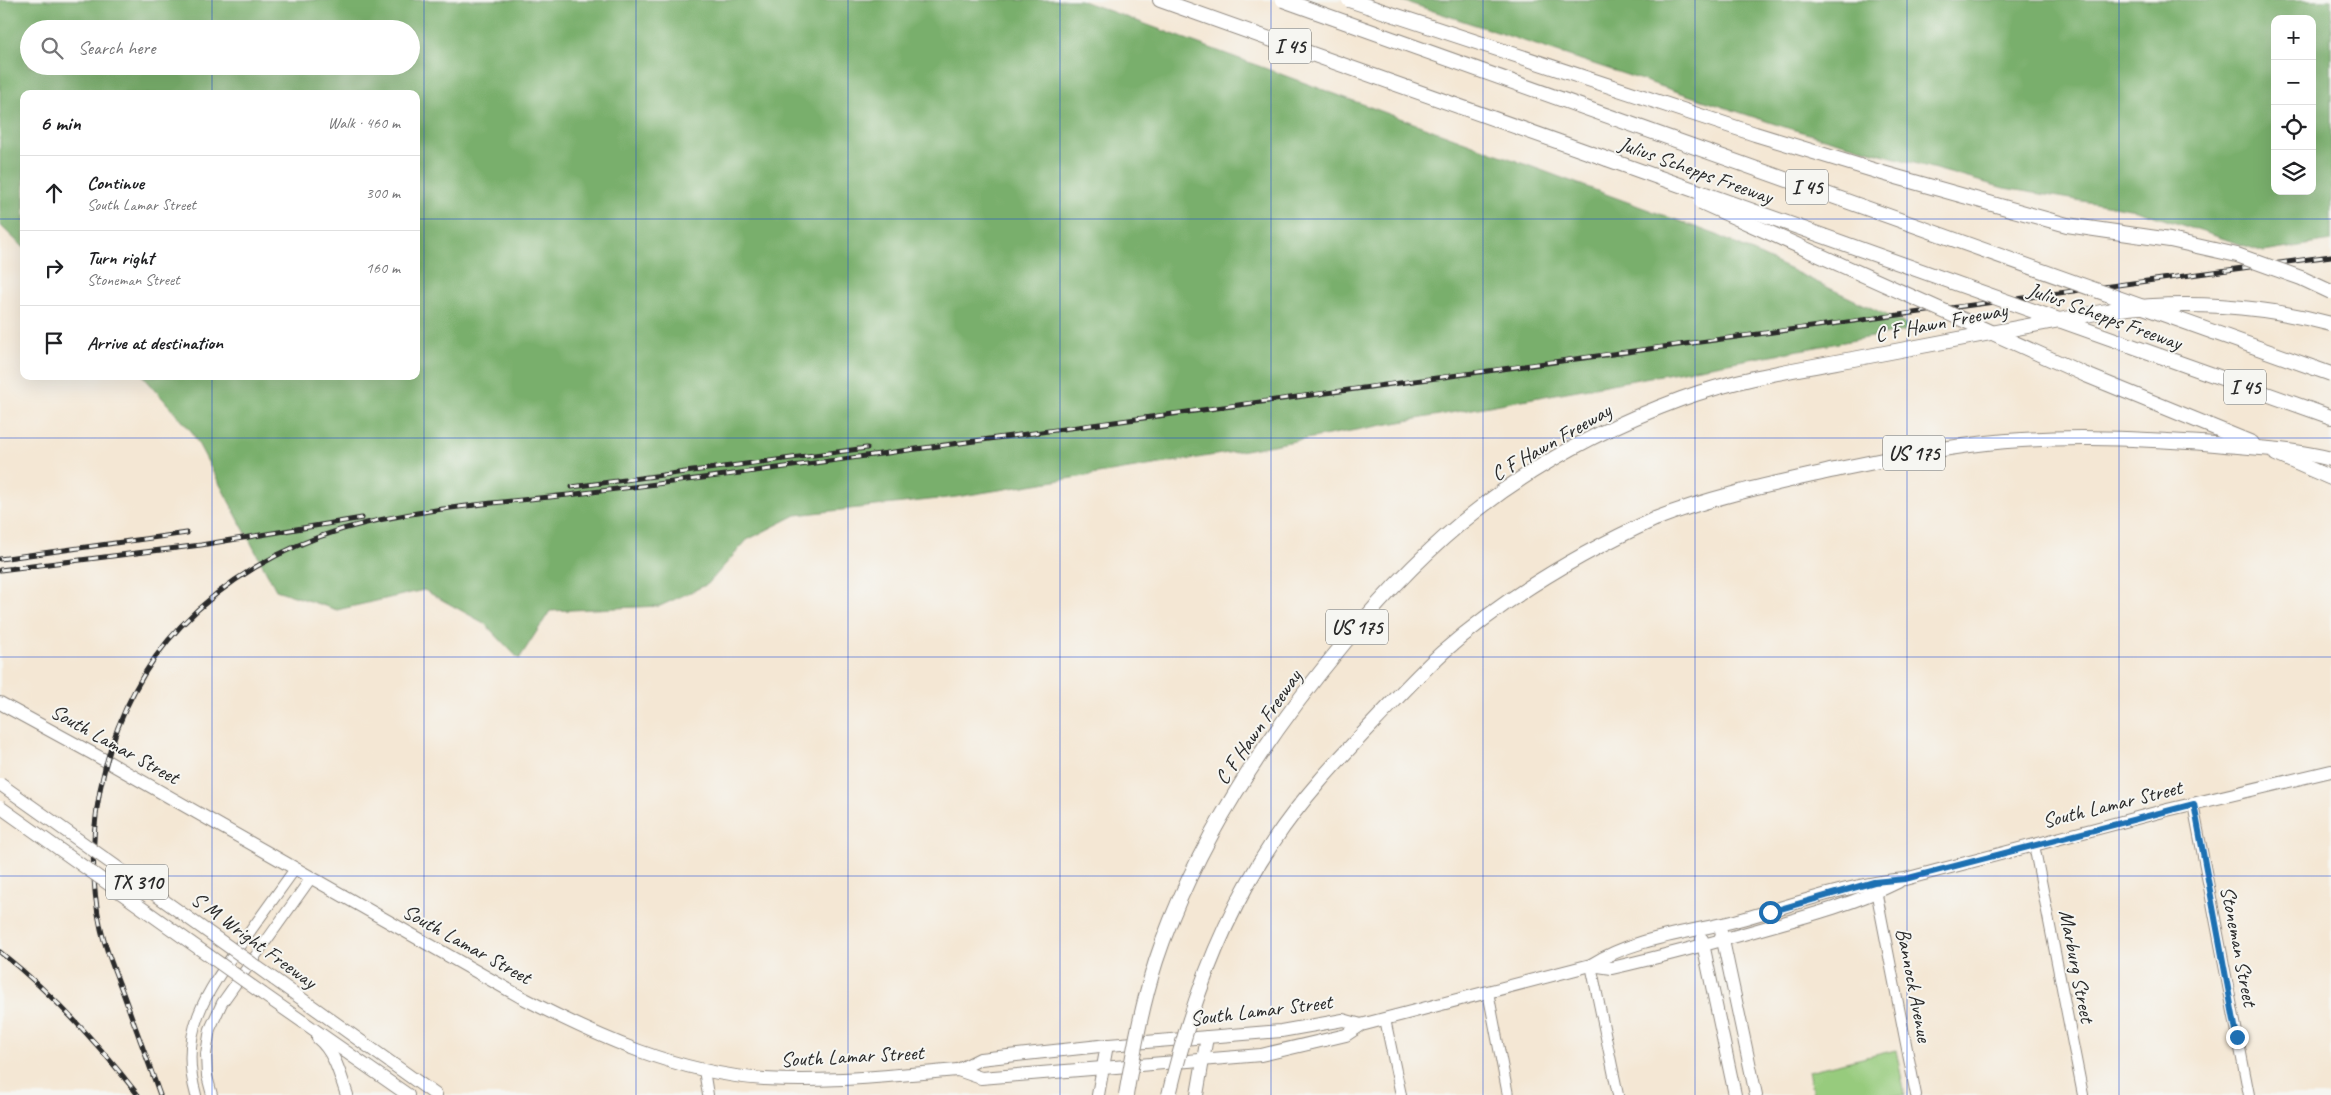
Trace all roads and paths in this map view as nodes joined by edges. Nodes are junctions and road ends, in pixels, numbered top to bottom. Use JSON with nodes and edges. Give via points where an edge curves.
{"nodes":[{"id":1,"x":1160,"y":0,"type":"edge"},
{"id":2,"x":1283,"y":0,"type":"edge"},
{"id":3,"x":1349,"y":0,"type":"edge"},
{"id":4,"x":1606,"y":159,"type":"junction"},
{"id":5,"x":2331,"y":292,"type":"edge"},
{"id":6,"x":2331,"y":324,"type":"edge"},
{"id":7,"x":2331,"y":374,"type":"edge"},
{"id":8,"x":2331,"y":417,"type":"edge"},
{"id":9,"x":2289,"y":459,"type":"junction"},
{"id":10,"x":2331,"y":459,"type":"edge"},
{"id":11,"x":2331,"y":472,"type":"edge"},
{"id":12,"x":2331,"y":478,"type":"edge"},
{"id":13,"x":0,"y":703,"type":"edge"},
{"id":14,"x":2331,"y":771,"type":"edge"},
{"id":15,"x":0,"y":784,"type":"edge"},
{"id":16,"x":2194,"y":804,"type":"junction"},
{"id":17,"x":0,"y":807,"type":"edge"},
{"id":18,"x":2034,"y":845,"type":"junction"},
{"id":19,"x":295,"y":869,"type":"junction"},
{"id":20,"x":311,"y":878,"type":"junction"},
{"id":21,"x":1876,"y":887,"type":"junction"},
{"id":22,"x":1720,"y":924,"type":"junction"},
{"id":23,"x":1699,"y":929,"type":"junction"},
{"id":24,"x":1723,"y":940,"type":"junction"},
{"id":25,"x":1703,"y":945,"type":"junction"},
{"id":26,"x":1591,"y":965,"type":"junction"},
{"id":27,"x":1488,"y":992,"type":"junction"},
{"id":28,"x":263,"y":994,"type":"junction"},
{"id":29,"x":1385,"y":1019,"type":"junction"},
{"id":30,"x":1361,"y":1025,"type":"junction"},
{"id":31,"x":1207,"y":1037,"type":"junction"},
{"id":32,"x":1107,"y":1045,"type":"junction"},
{"id":33,"x":1203,"y":1061,"type":"junction"},
{"id":34,"x":1102,"y":1069,"type":"junction"},
{"id":35,"x":704,"y":1070,"type":"junction"},
{"id":36,"x":958,"y":1070,"type":"junction"},
{"id":37,"x":340,"y":1076,"type":"junction"},
{"id":38,"x":1755,"y":1090,"type":"edge"},
{"id":39,"x":1735,"y":1092,"type":"edge"},
{"id":40,"x":196,"y":1095,"type":"edge"},
{"id":41,"x":212,"y":1095,"type":"edge"},
{"id":42,"x":338,"y":1095,"type":"edge"},
{"id":43,"x":347,"y":1095,"type":"edge"},
{"id":44,"x":408,"y":1095,"type":"edge"},
{"id":45,"x":436,"y":1095,"type":"edge"},
{"id":46,"x":708,"y":1095,"type":"edge"},
{"id":47,"x":1098,"y":1095,"type":"edge"},
{"id":48,"x":1126,"y":1095,"type":"edge"},
{"id":49,"x":1169,"y":1095,"type":"edge"},
{"id":50,"x":1197,"y":1095,"type":"edge"},
{"id":51,"x":1401,"y":1095,"type":"edge"},
{"id":52,"x":1508,"y":1095,"type":"edge"},
{"id":53,"x":1618,"y":1095,"type":"edge"},
{"id":54,"x":1916,"y":1095,"type":"edge"},
{"id":55,"x":2083,"y":1095,"type":"edge"},
{"id":56,"x":2249,"y":1095,"type":"edge"}],
"edges":[{"from":1,"to":4,"type":"highway","name":"Julius Schepps Freeway","number":"I 45"},
{"from":2,"to":7,"type":"highway","name":"Julius Schepps Freeway","number":"I 45","bridge":true},
{"from":3,"to":5,"type":"highway","bridge":true,"via":[[1877,171],[2066,224],[2170,240],[2237,255]]},
{"from":4,"to":8,"type":"highway","name":"Julius Schepps Freeway","number":"I 45","bridge":true},
{"from":4,"to":9,"type":"highway","bridge":true,"via":[[2086,375]]},
{"from":6,"to":48,"type":"highway","name":"C F Hawn Freeway","number":"US 175","bridge":true,"via":[[2215,306],[2112,310],[1740,381],[1656,409],[1547,462],[1477,510],[1396,584],[1287,715],[1254,764],[1197,862],[1166,934],[1137,1028]]},
{"from":9,"to":11,"type":"highway"},
{"from":9,"to":12,"type":"highway"},
{"from":10,"to":49,"type":"highway","number":"US 175","bridge":true,"via":[[2298,452],[2180,442],[2080,438],[2019,440],[1943,449],[1740,490],[1655,519],[1584,553],[1541,578],[1464,635],[1413,680],[1314,788],[1240,896],[1196,999]]},
{"from":13,"to":19,"type":"main road","name":"South Lamar Street"},
{"from":14,"to":16,"type":"main road","name":"South Lamar Street"},
{"from":15,"to":45,"type":"main road","name":"S M Wright Freeway","number":"TX 310","bridge":true},
{"from":16,"to":18,"type":"main road","name":"South Lamar Street"},
{"from":16,"to":56,"type":"street","name":"Stoneman Street"},
{"from":17,"to":28,"type":"main road","name":"S M Wright Freeway","number":"TX 310","bridge":true},
{"from":18,"to":21,"type":"main road","name":"South Lamar Street"},
{"from":18,"to":55,"type":"street","name":"Marburg Street"},
{"from":19,"to":20,"type":"main road","name":"South Lamar Street"},
{"from":19,"to":40,"type":"street","via":[[219,975],[196,1016],[190,1047],[190,1071]]},
{"from":20,"to":35,"type":"main road","name":"South Lamar Street","via":[[520,998],[589,1032],[632,1050]]},
{"from":20,"to":41,"type":"street","via":[[222,1003],[210,1029],[206,1054]]},
{"from":21,"to":22,"type":"main road","name":"South Lamar Street"},
{"from":21,"to":24,"type":"main road","name":"South Lamar Street","via":[[1834,908]]},
{"from":21,"to":54,"type":"street","name":"Bannock Avenue"},
{"from":22,"to":23,"type":"main road","name":"South Lamar Street"},
{"from":22,"to":24,"type":"main road"},
{"from":23,"to":25,"type":"main road"},
{"from":23,"to":26,"type":"main road","name":"South Lamar Street","via":[[1608,954]]},
{"from":24,"to":25,"type":"main road","name":"South Lamar Street"},
{"from":24,"to":38,"type":"main road"},
{"from":25,"to":26,"type":"main road","name":"South Lamar Street","via":[[1612,968]]},
{"from":25,"to":39,"type":"main road"},
{"from":26,"to":27,"type":"main road","name":"South Lamar Street"},
{"from":26,"to":53,"type":"street"},
{"from":27,"to":29,"type":"main road","name":"South Lamar Street"},
{"from":27,"to":52,"type":"street"},
{"from":28,"to":37,"type":"main road","via":[[328,1047]]},
{"from":28,"to":44,"type":"main road","name":"S M Wright Freeway","number":"TX 310"},
{"from":29,"to":30,"type":"main road","name":"South Lamar Street"},
{"from":29,"to":51,"type":"street"},
{"from":30,"to":31,"type":"main road","name":"South Lamar Street","via":[[1343,1020],[1280,1031]]},
{"from":30,"to":33,"type":"main road","name":"South Lamar Street","via":[[1346,1035],[1306,1045],[1261,1055]]},
{"from":31,"to":32,"type":"main road","name":"South Lamar Street"},
{"from":31,"to":33,"type":"main road"},
{"from":32,"to":34,"type":"main road"},
{"from":32,"to":36,"type":"main road","name":"South Lamar Street","via":[[980,1059]]},
{"from":33,"to":34,"type":"main road","name":"South Lamar Street"},
{"from":33,"to":50,"type":"main road"},
{"from":34,"to":36,"type":"main road","name":"South Lamar Street","via":[[981,1078]]},
{"from":34,"to":47,"type":"main road"},
{"from":35,"to":36,"type":"main road","name":"South Lamar Street","via":[[764,1079],[822,1080]]},
{"from":35,"to":46,"type":"street"},
{"from":37,"to":42,"type":"main road"},
{"from":37,"to":43,"type":"main road"},
{"from":38,"to":39,"type":"main road"}]}
